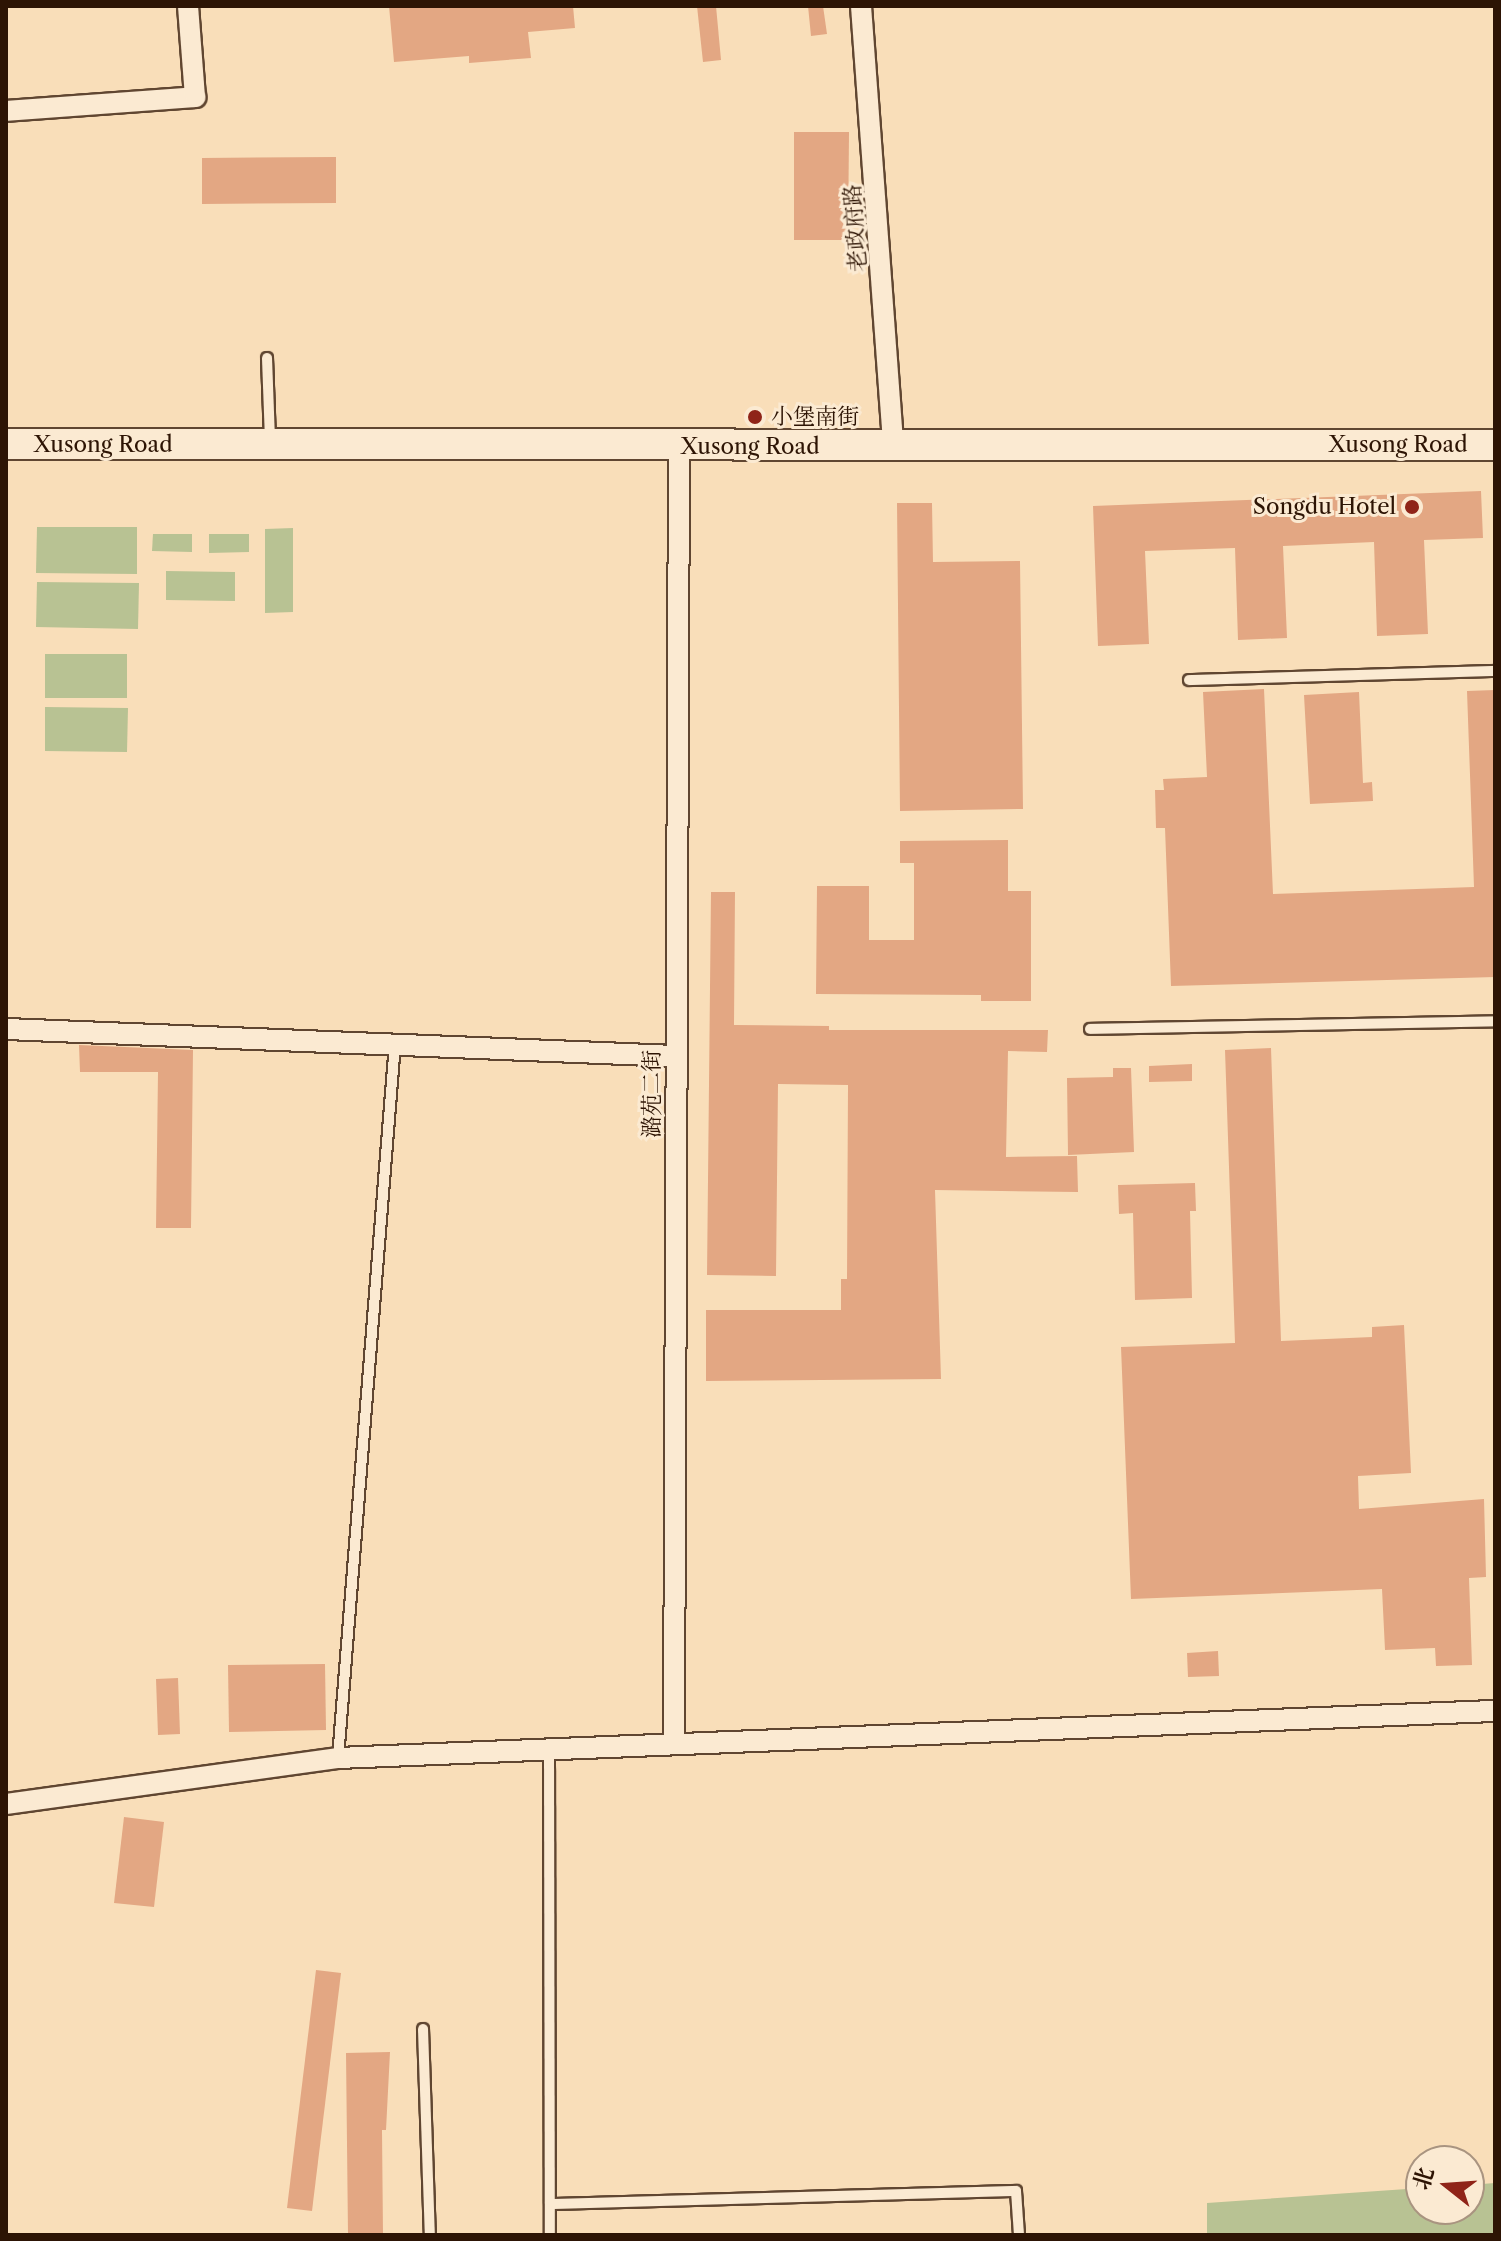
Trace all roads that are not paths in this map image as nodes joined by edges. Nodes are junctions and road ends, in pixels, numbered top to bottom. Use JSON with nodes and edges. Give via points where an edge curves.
{"nodes":[{"id":1,"x":188,"y":6,"type":"edge"},
{"id":2,"x":861,"y":6,"type":"edge"},
{"id":3,"x":6,"y":111,"type":"edge"},
{"id":4,"x":267,"y":358,"type":"dead end"},
{"id":5,"x":6,"y":444,"type":"edge"},
{"id":6,"x":1495,"y":445,"type":"edge"},
{"id":7,"x":270,"y":446,"type":"junction"},
{"id":8,"x":679,"y":447,"type":"junction"},
{"id":9,"x":893,"y":447,"type":"junction"},
{"id":10,"x":1495,"y":671,"type":"edge"},
{"id":11,"x":1189,"y":680,"type":"dead end"},
{"id":12,"x":1495,"y":1021,"type":"edge"},
{"id":13,"x":6,"y":1029,"type":"edge"},
{"id":14,"x":1090,"y":1029,"type":"dead end"},
{"id":15,"x":395,"y":1042,"type":"junction"},
{"id":16,"x":676,"y":1056,"type":"junction"},
{"id":17,"x":1495,"y":1711,"type":"edge"},
{"id":18,"x":674,"y":1742,"type":"junction"},
{"id":19,"x":549,"y":1748,"type":"junction"},
{"id":20,"x":338,"y":1758,"type":"junction"},
{"id":21,"x":6,"y":1804,"type":"edge"},
{"id":22,"x":423,"y":2029,"type":"dead end"},
{"id":23,"x":550,"y":2204,"type":"junction"},
{"id":24,"x":430,"y":2235,"type":"edge"},
{"id":25,"x":550,"y":2235,"type":"edge"},
{"id":26,"x":1019,"y":2235,"type":"edge"}],
"edges":[{"from":1,"to":3,"type":"street","via":[[195,97]]},
{"from":2,"to":9,"type":"street","name":"老政府路"},
{"from":4,"to":7,"type":"lane"},
{"from":5,"to":7,"type":"street","name":"Xusong Road"},
{"from":6,"to":9,"type":"street","name":"Xusong Road"},
{"from":7,"to":8,"type":"street","name":"Xusong Road"},
{"from":8,"to":9,"type":"street","name":"Xusong Road"},
{"from":8,"to":16,"type":"street","name":"潞苑二街"},
{"from":10,"to":11,"type":"lane"},
{"from":12,"to":14,"type":"lane"},
{"from":13,"to":15,"type":"street"},
{"from":15,"to":16,"type":"street"},
{"from":15,"to":20,"type":"lane"},
{"from":16,"to":18,"type":"street","name":"潞苑二街"},
{"from":17,"to":18,"type":"street"},
{"from":18,"to":19,"type":"street"},
{"from":19,"to":20,"type":"street"},
{"from":19,"to":23,"type":"lane"},
{"from":20,"to":21,"type":"street"},
{"from":22,"to":24,"type":"lane"},
{"from":23,"to":25,"type":"lane"},
{"from":23,"to":26,"type":"lane","via":[[1016,2191]]}]}
